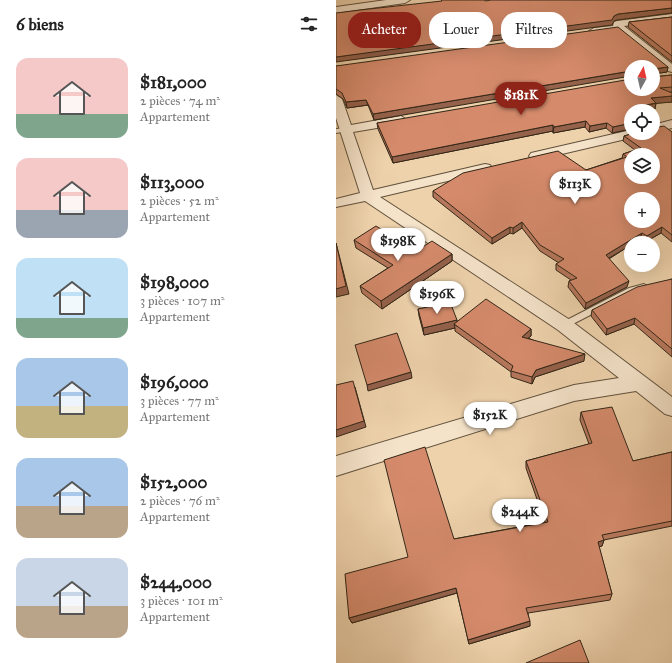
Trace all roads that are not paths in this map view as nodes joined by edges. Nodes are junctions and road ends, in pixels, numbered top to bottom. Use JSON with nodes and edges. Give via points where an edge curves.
{"nodes":[{"id":1,"x":405,"y":0,"type":"edge"},
{"id":2,"x":336,"y":10,"type":"edge"},
{"id":3,"x":672,"y":17,"type":"edge"},
{"id":4,"x":620,"y":28,"type":"junction"},
{"id":5,"x":581,"y":33,"type":"edge"},
{"id":6,"x":670,"y":74,"type":"edge"},
{"id":7,"x":336,"y":99,"type":"edge"},
{"id":8,"x":415,"y":118,"type":"edge"},
{"id":9,"x":672,"y":124,"type":"edge"},
{"id":10,"x":660,"y":127,"type":"edge"},
{"id":11,"x":341,"y":130,"type":"edge"},
{"id":12,"x":624,"y":136,"type":"edge"},
{"id":13,"x":520,"y":160,"type":"edge"},
{"id":14,"x":498,"y":166,"type":"edge"},
{"id":15,"x":368,"y":196,"type":"junction"},
{"id":16,"x":336,"y":203,"type":"edge"},
{"id":17,"x":652,"y":285,"type":"edge"},
{"id":18,"x":564,"y":325,"type":"junction"},
{"id":19,"x":639,"y":383,"type":"junction"},
{"id":20,"x":672,"y":408,"type":"edge"},
{"id":21,"x":336,"y":466,"type":"edge"}],
"edges":[{"from":1,"to":2,"type":"street"},
{"from":3,"to":4,"type":"street","via":[[617,24]]},
{"from":4,"to":5,"type":"street"},
{"from":4,"to":6,"type":"street"},
{"from":7,"to":11,"type":"street"},
{"from":8,"to":11,"type":"street"},
{"from":9,"to":10,"type":"street"},
{"from":11,"to":15,"type":"street"},
{"from":12,"to":13,"type":"street"},
{"from":14,"to":15,"type":"street"},
{"from":15,"to":16,"type":"street"},
{"from":15,"to":18,"type":"street"},
{"from":17,"to":18,"type":"lane","via":[[632,290]]},
{"from":18,"to":19,"type":"street"},
{"from":19,"to":20,"type":"street"},
{"from":19,"to":21,"type":"street","via":[[574,393]]}]}
